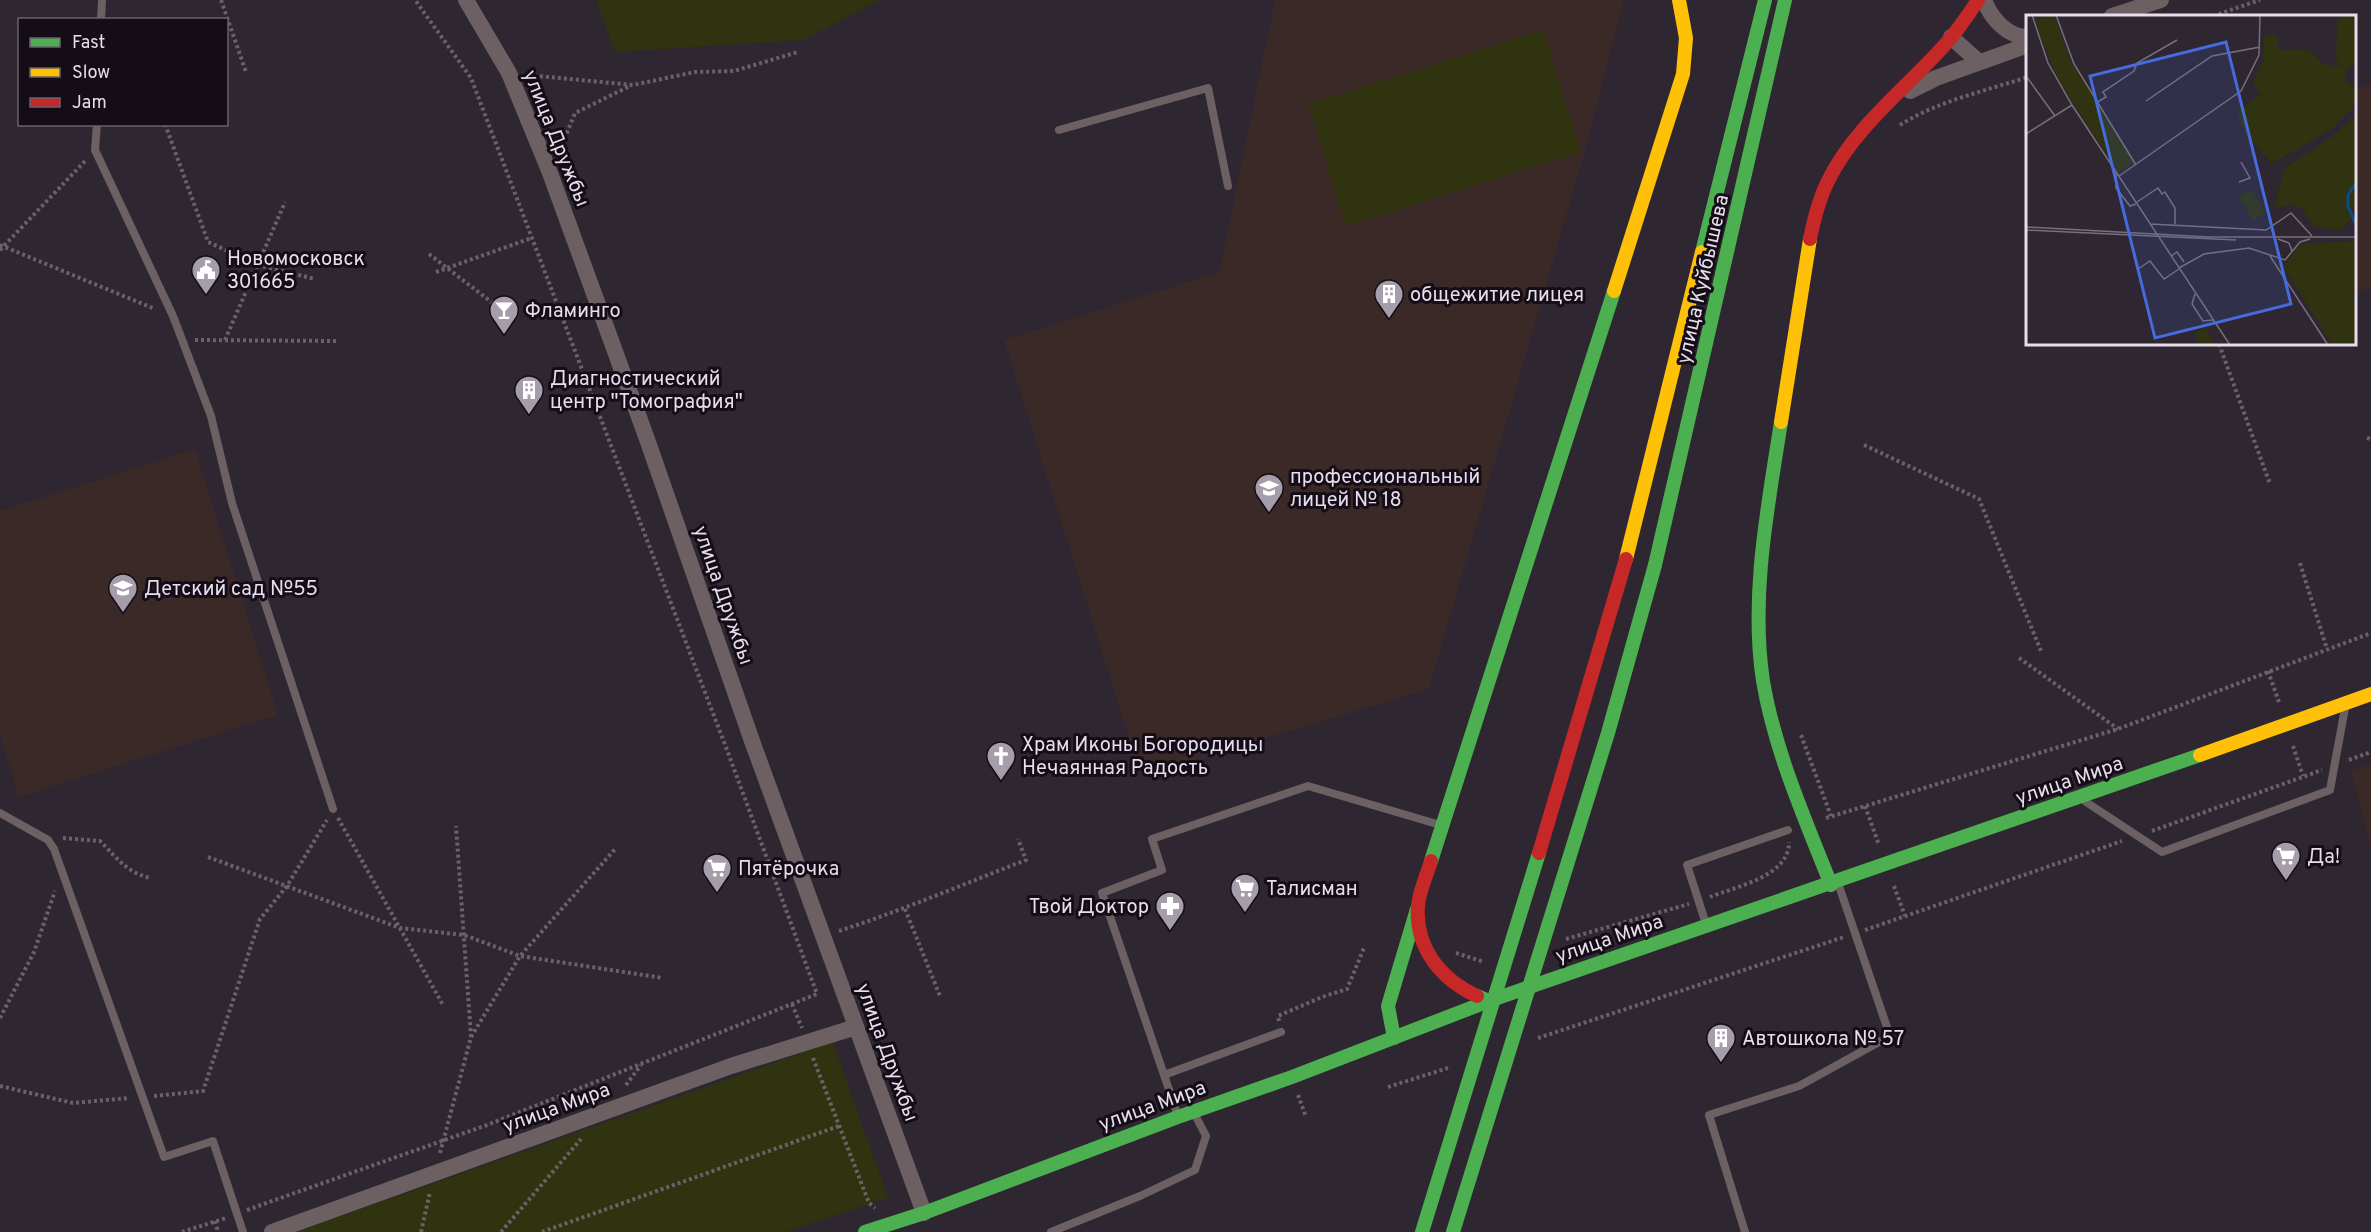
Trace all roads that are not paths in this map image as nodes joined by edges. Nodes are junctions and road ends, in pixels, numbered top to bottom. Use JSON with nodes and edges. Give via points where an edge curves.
{"nodes":[{"id":1,"x":102,"y":0,"type":"edge"},
{"id":2,"x":466,"y":0,"type":"edge"},
{"id":3,"x":1679,"y":0,"type":"edge"},
{"id":4,"x":1765,"y":0,"type":"edge"},
{"id":5,"x":1785,"y":0,"type":"edge"},
{"id":6,"x":1978,"y":0,"type":"edge"},
{"id":7,"x":1984,"y":0,"type":"edge"},
{"id":8,"x":2161,"y":0,"type":"edge"},
{"id":9,"x":2115,"y":15,"type":"edge"},
{"id":10,"x":101,"y":18,"type":"edge"},
{"id":11,"x":2026,"y":36,"type":"edge"},
{"id":12,"x":1951,"y":37,"type":"junction"},
{"id":13,"x":2026,"y":46,"type":"edge"},
{"id":14,"x":1979,"y":62,"type":"junction"},
{"id":15,"x":1887,"y":102,"type":"junction"},
{"id":16,"x":97,"y":126,"type":"edge"},
{"id":17,"x":1059,"y":130,"type":"dead end"},
{"id":18,"x":1228,"y":186,"type":"dead end"},
{"id":19,"x":2371,"y":694,"type":"edge"},
{"id":20,"x":2346,"y":704,"type":"junction"},
{"id":21,"x":2081,"y":798,"type":"junction"},
{"id":22,"x":333,"y":809,"type":"road end"},
{"id":23,"x":0,"y":813,"type":"edge"},
{"id":24,"x":1442,"y":825,"type":"junction"},
{"id":25,"x":1788,"y":830,"type":"road end"},
{"id":26,"x":1835,"y":884,"type":"junction"},
{"id":27,"x":1418,"y":904,"type":"junction"},
{"id":28,"x":1707,"y":927,"type":"junction"},
{"id":29,"x":1489,"y":1001,"type":"junction"},
{"id":30,"x":856,"y":1027,"type":"junction"},
{"id":31,"x":1281,"y":1032,"type":"dead end"},
{"id":32,"x":1394,"y":1038,"type":"junction"},
{"id":33,"x":1164,"y":1075,"type":"junction"},
{"id":34,"x":1193,"y":1112,"type":"junction"},
{"id":35,"x":1178,"y":1117,"type":"junction"},
{"id":36,"x":924,"y":1213,"type":"junction"},
{"id":37,"x":243,"y":1232,"type":"edge"},
{"id":38,"x":272,"y":1232,"type":"edge"},
{"id":39,"x":865,"y":1232,"type":"edge"},
{"id":40,"x":1051,"y":1232,"type":"edge"},
{"id":41,"x":1422,"y":1232,"type":"edge"},
{"id":42,"x":1453,"y":1232,"type":"edge"},
{"id":43,"x":1745,"y":1232,"type":"edge"}],
"edges":[{"from":1,"to":10,"type":"lane"},
{"from":2,"to":30,"type":"street","name":"улица Дружбы","via":[[509,73],[550,172]]},
{"from":3,"to":24,"type":"main road","via":[[1687,25],[1687,58],[1676,99]]},
{"from":4,"to":41,"type":"main road","name":"улица Куйбышева","bridge":true,"via":[[1626,559]]},
{"from":5,"to":42,"type":"main road","name":"улица Куйбышева","bridge":true,"via":[[1655,566],[1608,733]]},
{"from":6,"to":12,"type":"main road"},
{"from":7,"to":11,"type":"street","via":[[1993,18],[2006,29]]},
{"from":8,"to":9,"type":"street"},
{"from":12,"to":14,"type":"street"},
{"from":12,"to":15,"type":"main road"},
{"from":13,"to":14,"type":"street"},
{"from":14,"to":15,"type":"street"},
{"from":15,"to":26,"type":"main road","via":[[1842,156],[1817,213],[1759,578],[1765,694],[1807,823]]},
{"from":16,"to":22,"type":"lane","via":[[95,150],[173,316],[211,416],[232,503]]},
{"from":17,"to":18,"type":"lane","via":[[1208,88]]},
{"from":19,"to":20,"type":"main road","name":"улица Мира"},
{"from":20,"to":21,"type":"main road","name":"улица Мира"},
{"from":20,"to":21,"type":"lane","via":[[2330,790],[2162,852]]},
{"from":21,"to":26,"type":"main road","name":"улица Мира"},
{"from":23,"to":37,"type":"lane","via":[[48,840],[54,849],[164,1157],[213,1141]]},
{"from":24,"to":27,"type":"main road"},
{"from":24,"to":33,"type":"lane","via":[[1308,786],[1152,839],[1162,870],[1102,893]]},
{"from":25,"to":28,"type":"lane","via":[[1687,865]]},
{"from":26,"to":28,"type":"main road","name":"улица Мира"},
{"from":26,"to":43,"type":"lane","via":[[1890,1036],[1799,1086],[1708,1115]]},
{"from":27,"to":29,"type":"main road","via":[[1421,936],[1433,963],[1449,979]]},
{"from":27,"to":32,"type":"main road","via":[[1388,1006]]},
{"from":28,"to":29,"type":"main road","name":"улица Мира"},
{"from":29,"to":32,"type":"main road","name":"улица Мира"},
{"from":30,"to":36,"type":"street","name":"улица Дружбы"},
{"from":30,"to":38,"type":"street","name":"улица Мира","via":[[731,1066]]},
{"from":31,"to":33,"type":"lane"},
{"from":32,"to":34,"type":"main road","name":"улица Мира"},
{"from":33,"to":35,"type":"lane"},
{"from":34,"to":35,"type":"main road","name":"улица Мира"},
{"from":34,"to":40,"type":"lane","via":[[1206,1136],[1195,1170]]},
{"from":35,"to":36,"type":"main road","name":"улица Мира"},
{"from":36,"to":39,"type":"main road","name":"улица Мира","via":[[898,1225]]}]}
